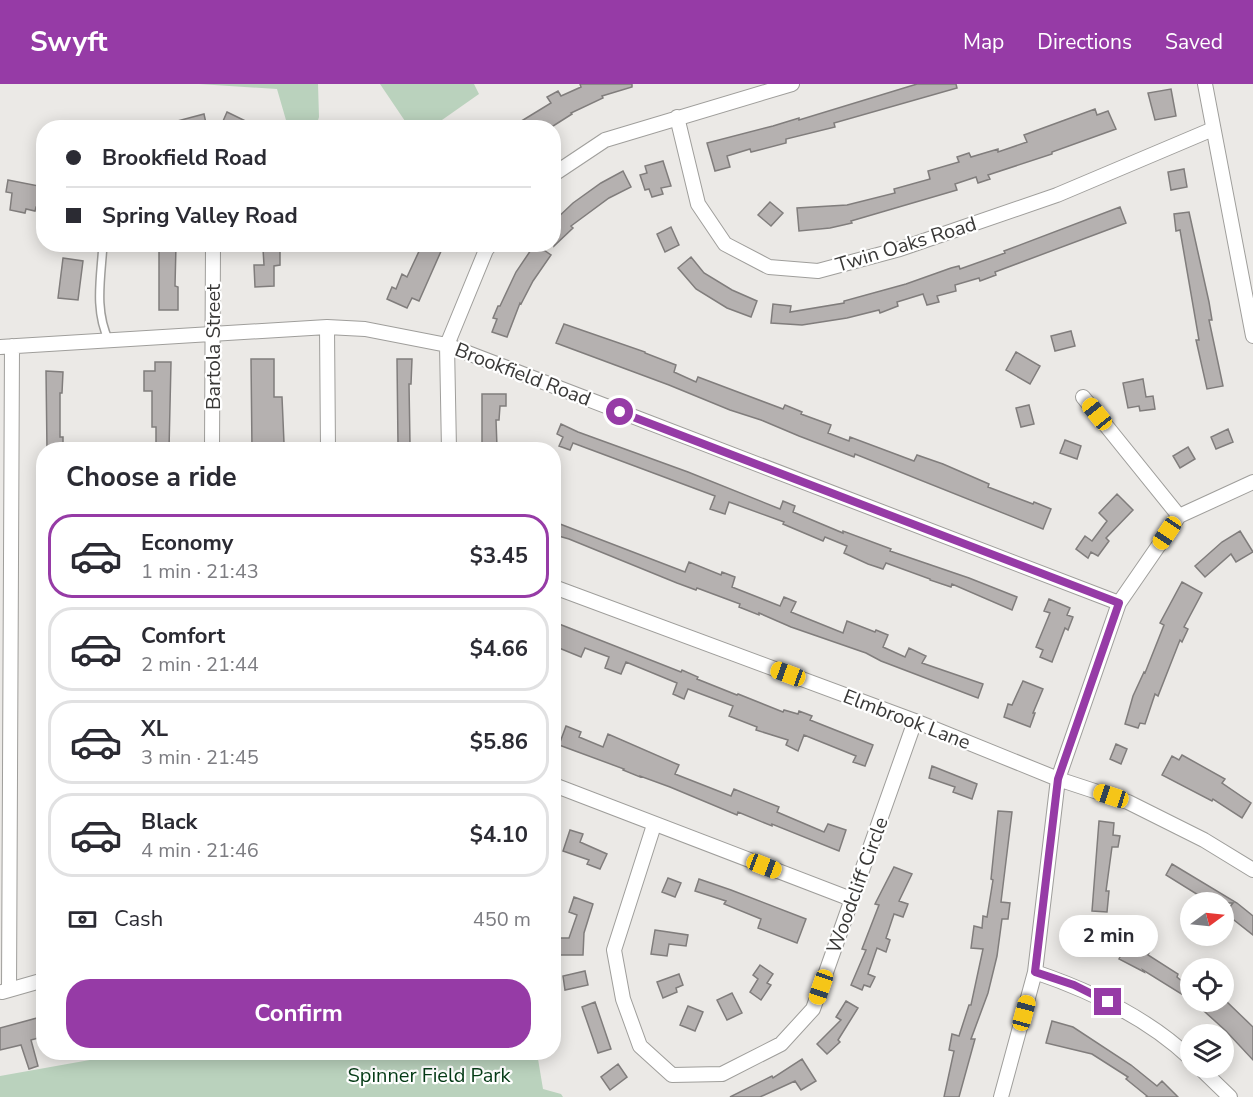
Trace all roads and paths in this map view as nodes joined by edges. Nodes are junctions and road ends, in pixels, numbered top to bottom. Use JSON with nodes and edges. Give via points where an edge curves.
{"nodes":[{"id":1,"x":792,"y":84,"type":"edge"},
{"id":2,"x":1205,"y":84,"type":"edge"},
{"id":3,"x":677,"y":117,"type":"junction"},
{"id":4,"x":1213,"y":129,"type":"junction"},
{"id":5,"x":561,"y":169,"type":"edge"},
{"id":6,"x":103,"y":252,"type":"edge"},
{"id":7,"x":213,"y":252,"type":"edge"},
{"id":8,"x":485,"y":252,"type":"edge"},
{"id":9,"x":327,"y":327,"type":"junction"},
{"id":10,"x":213,"y":334,"type":"junction"},
{"id":11,"x":1253,"y":336,"type":"edge"},
{"id":12,"x":109,"y":340,"type":"junction"},
{"id":13,"x":447,"y":345,"type":"junction"},
{"id":14,"x":6,"y":347,"type":"edge"},
{"id":15,"x":1083,"y":398,"type":"dead end"},
{"id":16,"x":212,"y":442,"type":"edge"},
{"id":17,"x":328,"y":442,"type":"edge"},
{"id":18,"x":449,"y":442,"type":"edge"},
{"id":19,"x":1253,"y":482,"type":"edge"},
{"id":20,"x":1179,"y":516,"type":"junction"},
{"id":21,"x":561,"y":590,"type":"edge"},
{"id":22,"x":1119,"y":603,"type":"junction"},
{"id":23,"x":915,"y":721,"type":"junction"},
{"id":24,"x":1058,"y":779,"type":"junction"},
{"id":25,"x":561,"y":788,"type":"edge"},
{"id":26,"x":654,"y":825,"type":"junction"},
{"id":27,"x":1253,"y":870,"type":"edge"},
{"id":28,"x":851,"y":899,"type":"junction"},
{"id":29,"x":1035,"y":972,"type":"junction"},
{"id":30,"x":36,"y":982,"type":"edge"},
{"id":31,"x":4,"y":991,"type":"edge"},
{"id":32,"x":1180,"y":1048,"type":"edge"},
{"id":33,"x":1210,"y":1078,"type":"edge"},
{"id":34,"x":1001,"y":1097,"type":"edge"},
{"id":35,"x":1230,"y":1097,"type":"edge"}],
"edges":[{"from":1,"to":3,"type":"street"},
{"from":2,"to":4,"type":"street"},
{"from":3,"to":4,"type":"street","name":"Twin Oaks Road","via":[[698,204],[725,244],[769,267],[818,271],[900,249],[1057,195]]},
{"from":3,"to":5,"type":"street","via":[[605,140]]},
{"from":4,"to":11,"type":"street"},
{"from":6,"to":12,"type":"lane","via":[[99,311]]},
{"from":7,"to":10,"type":"street","name":"Bartola Street"},
{"from":8,"to":13,"type":"street"},
{"from":9,"to":10,"type":"street","name":"Brookfield Road"},
{"from":9,"to":13,"type":"street","name":"Brookfield Road","via":[[365,329]]},
{"from":9,"to":17,"type":"street"},
{"from":10,"to":12,"type":"street","name":"Brookfield Road"},
{"from":10,"to":16,"type":"street","name":"Bartola Street"},
{"from":12,"to":14,"type":"street","name":"Brookfield Road"},
{"from":13,"to":18,"type":"street"},
{"from":13,"to":22,"type":"street","name":"Brookfield Road"},
{"from":14,"to":31,"type":"street"},
{"from":15,"to":20,"type":"street"},
{"from":19,"to":20,"type":"street"},
{"from":20,"to":22,"type":"street"},
{"from":21,"to":23,"type":"street","name":"Elmbrook Lane"},
{"from":22,"to":24,"type":"street"},
{"from":23,"to":24,"type":"street","name":"Elmbrook Lane"},
{"from":23,"to":28,"type":"street","name":"Woodcliff Circle"},
{"from":24,"to":27,"type":"street","name":"Elmbrook Lane","via":[[1128,802]]},
{"from":24,"to":29,"type":"street"},
{"from":25,"to":26,"type":"street"},
{"from":26,"to":28,"type":"street"},
{"from":26,"to":28,"type":"street","name":"Woodcliff Circle","via":[[614,950],[622,999],[640,1046],[672,1075],[722,1074],[781,1044],[813,1009]]},
{"from":29,"to":32,"type":"street","via":[[1074,985],[1125,1011]]},
{"from":29,"to":34,"type":"street"},
{"from":30,"to":31,"type":"street"},
{"from":33,"to":35,"type":"street"}]}
